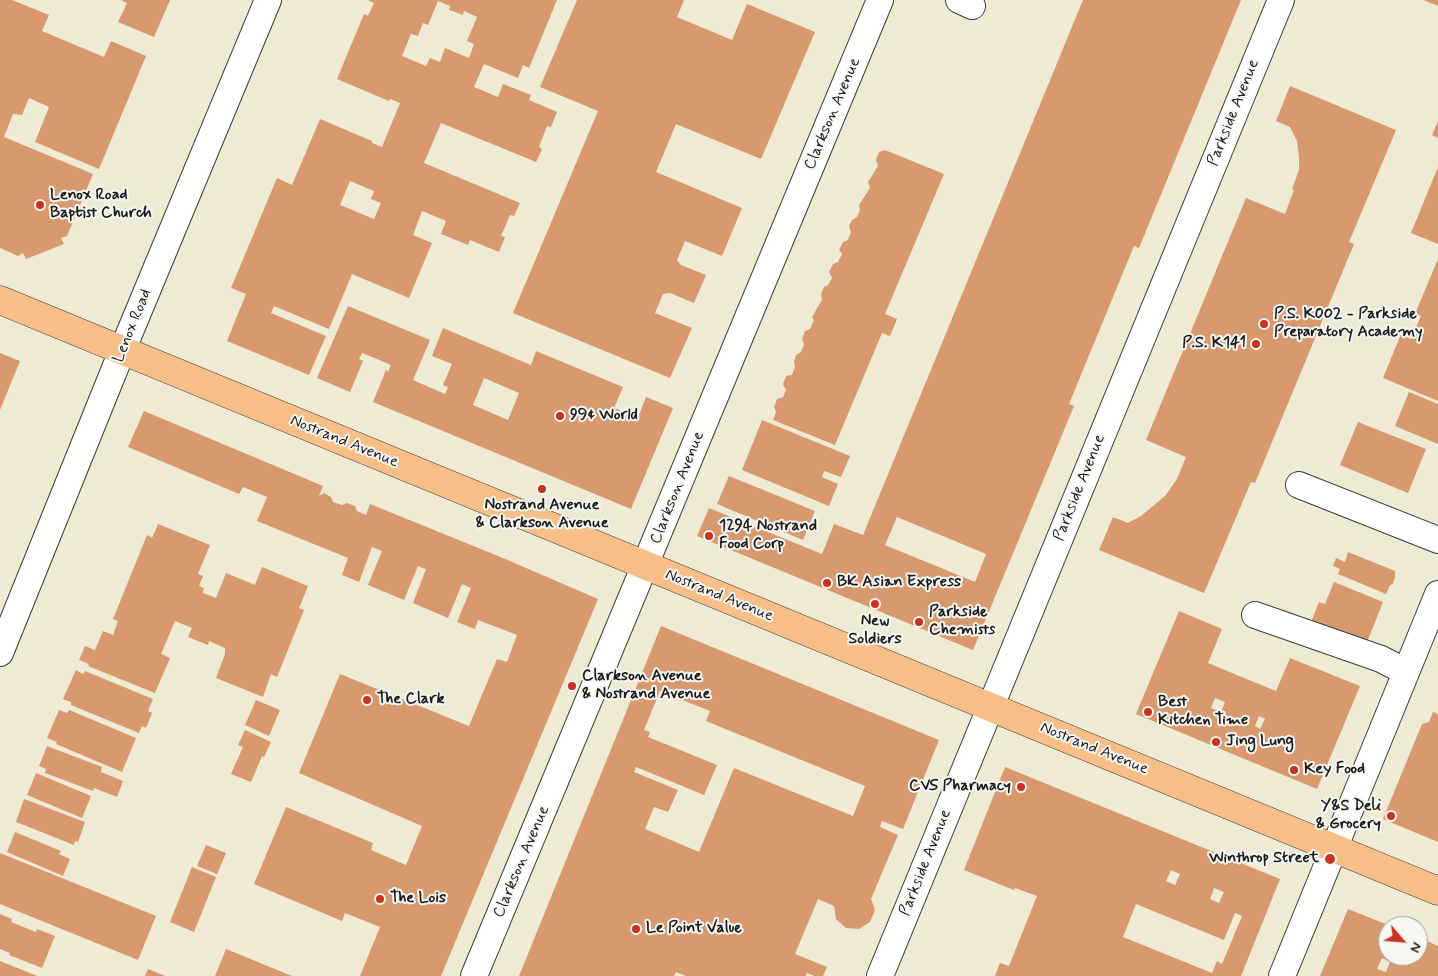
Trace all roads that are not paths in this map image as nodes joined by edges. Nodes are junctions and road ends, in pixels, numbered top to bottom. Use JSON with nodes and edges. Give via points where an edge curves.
{"nodes":[{"id":1,"x":268,"y":0,"type":"edge"},
{"id":2,"x":880,"y":0,"type":"edge"},
{"id":3,"x":1281,"y":0,"type":"edge"},
{"id":4,"x":0,"y":300,"type":"edge"},
{"id":5,"x":122,"y":351,"type":"junction"},
{"id":6,"x":1299,"y":485,"type":"dead end"},
{"id":7,"x":1438,"y":540,"type":"edge"},
{"id":8,"x":646,"y":566,"type":"junction"},
{"id":9,"x":1438,"y":594,"type":"edge"},
{"id":10,"x":1255,"y":614,"type":"dead end"},
{"id":11,"x":0,"y":652,"type":"edge"},
{"id":12,"x":1406,"y":672,"type":"junction"},
{"id":13,"x":991,"y":706,"type":"junction"},
{"id":14,"x":1334,"y":848,"type":"junction"},
{"id":15,"x":1438,"y":891,"type":"edge"},
{"id":16,"x":474,"y":976,"type":"edge"},
{"id":17,"x":880,"y":976,"type":"edge"},
{"id":18,"x":1282,"y":976,"type":"edge"}],
"edges":[{"from":1,"to":5,"type":"street","name":"Lenox Road"},
{"from":2,"to":8,"type":"street","name":"Clarkson Avenue"},
{"from":3,"to":13,"type":"street","name":"Parkside Avenue"},
{"from":4,"to":5,"type":"main road","name":"Nostrand Avenue"},
{"from":5,"to":8,"type":"main road","name":"Nostrand Avenue"},
{"from":5,"to":11,"type":"street","name":"Lenox Road"},
{"from":6,"to":7,"type":"street"},
{"from":8,"to":13,"type":"main road","name":"Nostrand Avenue"},
{"from":8,"to":16,"type":"street","name":"Clarkson Avenue"},
{"from":9,"to":12,"type":"street"},
{"from":10,"to":12,"type":"street","via":[[1381,659]]},
{"from":12,"to":14,"type":"street"},
{"from":13,"to":14,"type":"main road","name":"Nostrand Avenue"},
{"from":13,"to":17,"type":"street","name":"Parkside Avenue"},
{"from":14,"to":15,"type":"main road","name":"Nostrand Avenue"},
{"from":14,"to":18,"type":"street"}]}
